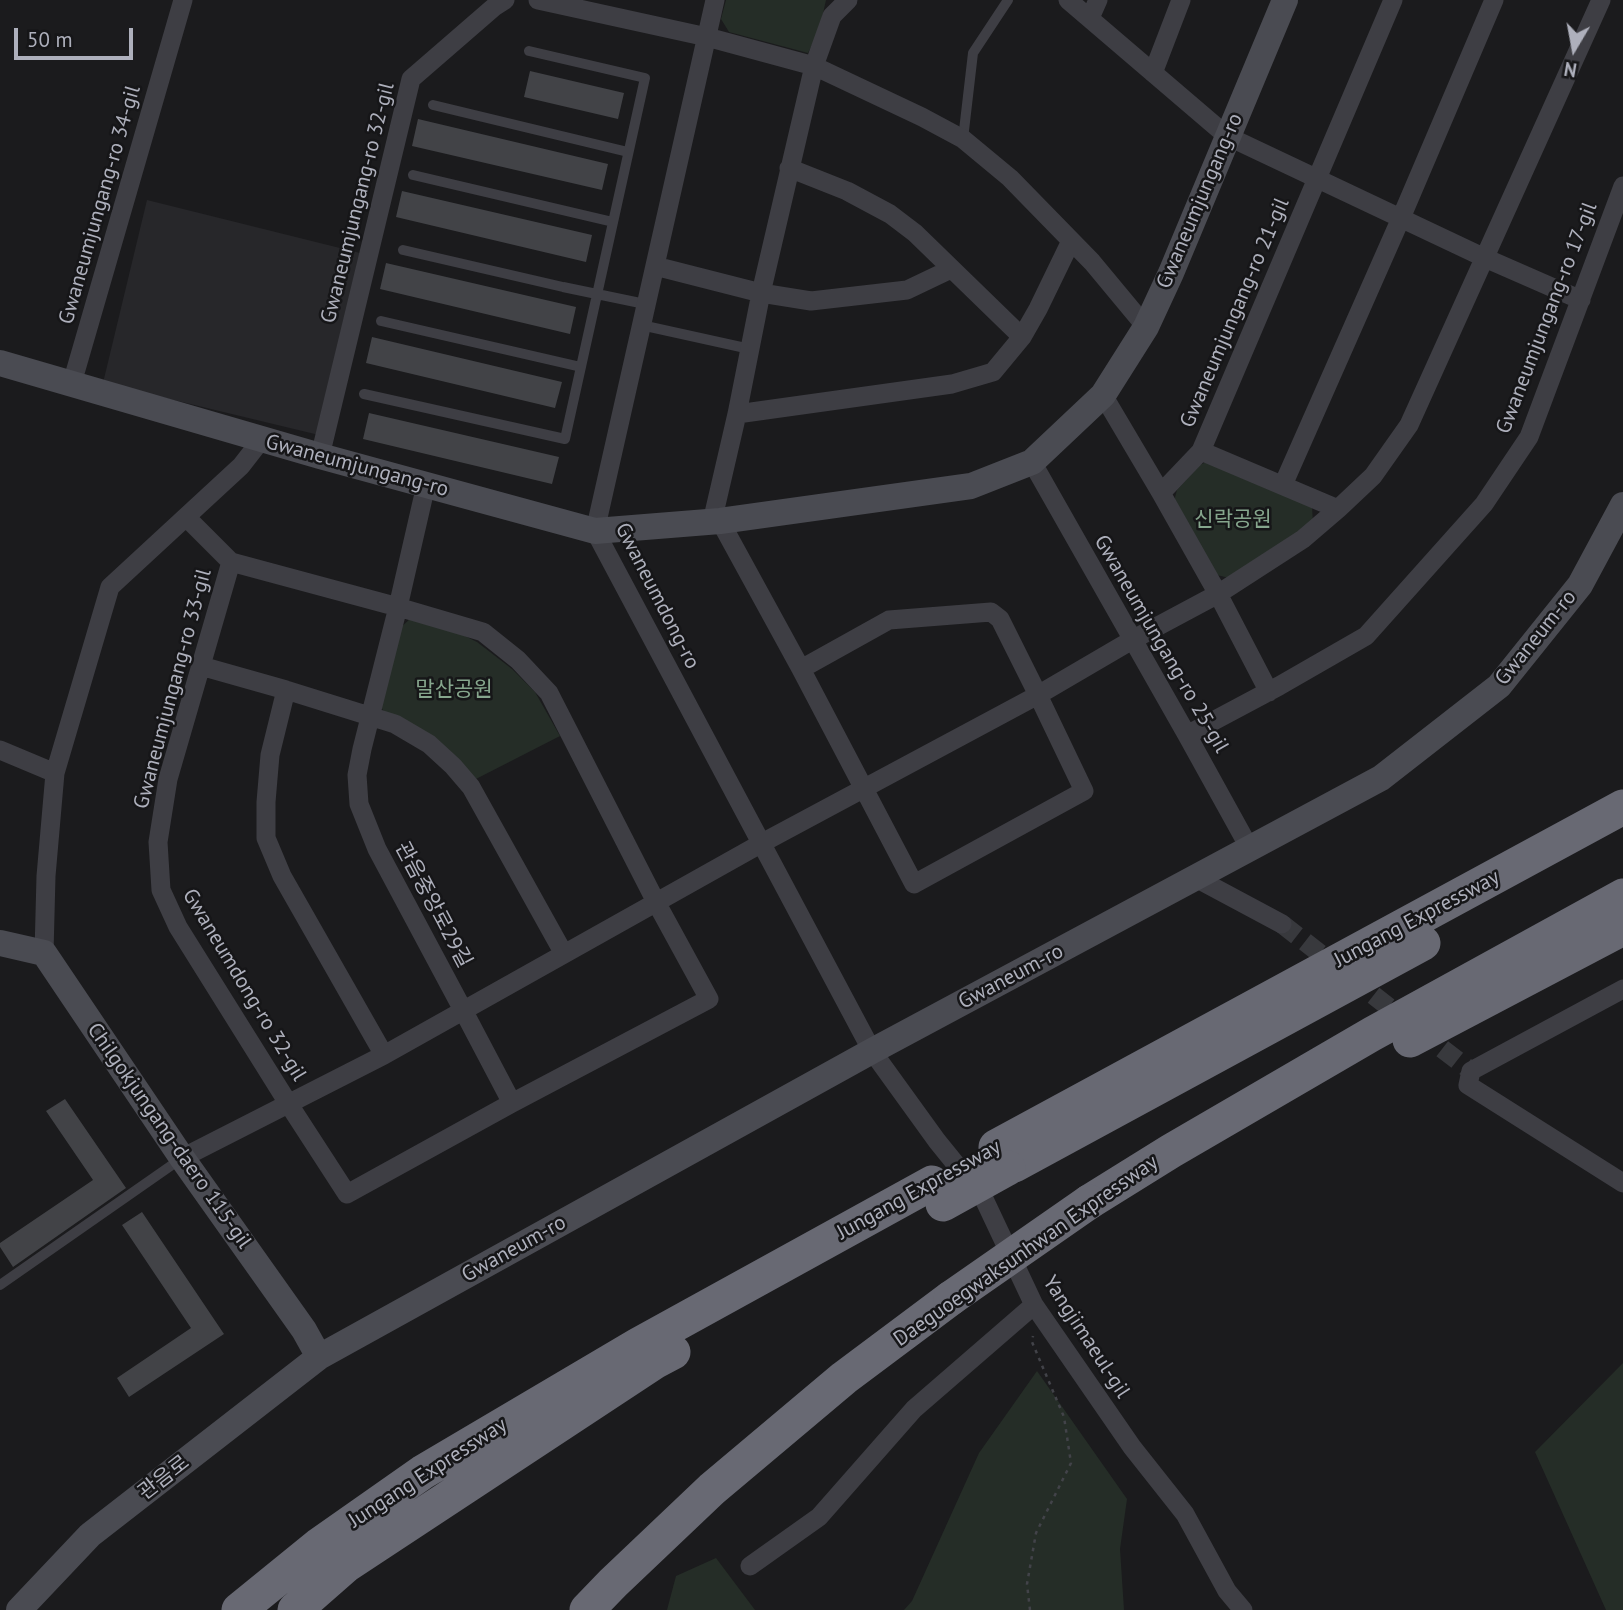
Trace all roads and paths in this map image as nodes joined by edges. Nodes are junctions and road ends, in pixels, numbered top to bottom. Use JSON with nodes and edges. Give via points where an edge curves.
{"nodes":[{"id":1,"x":183,"y":0,"type":"edge"},
{"id":2,"x":538,"y":0,"type":"edge"},
{"id":3,"x":715,"y":0,"type":"edge"},
{"id":4,"x":848,"y":0,"type":"edge"},
{"id":5,"x":1008,"y":0,"type":"edge"},
{"id":6,"x":1068,"y":0,"type":"edge"},
{"id":7,"x":1098,"y":0,"type":"edge"},
{"id":8,"x":1181,"y":0,"type":"edge"},
{"id":9,"x":1285,"y":0,"type":"edge"},
{"id":10,"x":1393,"y":0,"type":"edge"},
{"id":11,"x":1494,"y":0,"type":"edge"},
{"id":12,"x":1601,"y":0,"type":"edge"},
{"id":13,"x":494,"y":2,"type":"edge"},
{"id":14,"x":833,"y":8,"type":"edge"},
{"id":15,"x":1090,"y":18,"type":"junction"},
{"id":16,"x":706,"y":37,"type":"junction"},
{"id":17,"x":529,"y":51,"type":"dead end"},
{"id":18,"x":814,"y":66,"type":"junction"},
{"id":19,"x":1153,"y":73,"type":"junction"},
{"id":20,"x":433,"y":105,"type":"dead end"},
{"id":21,"x":1227,"y":136,"type":"junction"},
{"id":22,"x":963,"y":139,"type":"junction"},
{"id":23,"x":628,"y":152,"type":"junction"},
{"id":24,"x":789,"y":168,"type":"junction"},
{"id":25,"x":412,"y":175,"type":"dead end"},
{"id":26,"x":1317,"y":178,"type":"junction"},
{"id":27,"x":1623,"y":186,"type":"edge"},
{"id":28,"x":1401,"y":218,"type":"junction"},
{"id":29,"x":613,"y":222,"type":"junction"},
{"id":30,"x":1071,"y":241,"type":"junction"},
{"id":31,"x":403,"y":250,"type":"dead end"},
{"id":32,"x":1485,"y":258,"type":"junction"},
{"id":33,"x":654,"y":266,"type":"junction"},
{"id":34,"x":951,"y":269,"type":"junction"},
{"id":35,"x":761,"y":293,"type":"junction"},
{"id":36,"x":597,"y":294,"type":"junction"},
{"id":37,"x":1581,"y":299,"type":"junction"},
{"id":38,"x":645,"y":304,"type":"junction"},
{"id":39,"x":381,"y":321,"type":"dead end"},
{"id":40,"x":641,"y":324,"type":"junction"},
{"id":41,"x":1146,"y":327,"type":"junction"},
{"id":42,"x":1022,"y":337,"type":"junction"},
{"id":43,"x":750,"y":349,"type":"junction"},
{"id":44,"x":0,"y":363,"type":"edge"},
{"id":45,"x":581,"y":368,"type":"junction"},
{"id":46,"x":72,"y":383,"type":"junction"},
{"id":47,"x":363,"y":394,"type":"dead end"},
{"id":48,"x":1103,"y":395,"type":"junction"},
{"id":49,"x":737,"y":414,"type":"junction"},
{"id":50,"x":262,"y":439,"type":"junction"},
{"id":51,"x":1201,"y":451,"type":"junction"},
{"id":52,"x":320,"y":456,"type":"junction"},
{"id":53,"x":1032,"y":462,"type":"junction"},
{"id":54,"x":426,"y":485,"type":"junction"},
{"id":55,"x":1283,"y":485,"type":"junction"},
{"id":56,"x":1161,"y":493,"type":"junction"},
{"id":57,"x":1623,"y":505,"type":"edge"},
{"id":58,"x":1338,"y":509,"type":"junction"},
{"id":59,"x":186,"y":517,"type":"junction"},
{"id":60,"x":716,"y":521,"type":"junction"},
{"id":61,"x":595,"y":530,"type":"junction"},
{"id":62,"x":230,"y":562,"type":"junction"},
{"id":63,"x":1218,"y":594,"type":"junction"},
{"id":64,"x":398,"y":607,"type":"junction"},
{"id":65,"x":1132,"y":640,"type":"junction"},
{"id":66,"x":201,"y":666,"type":"junction"},
{"id":67,"x":801,"y":669,"type":"junction"},
{"id":68,"x":286,"y":690,"type":"junction"},
{"id":69,"x":1269,"y":692,"type":"junction"},
{"id":70,"x":1038,"y":695,"type":"junction"},
{"id":71,"x":370,"y":717,"type":"junction"},
{"id":72,"x":1187,"y":735,"type":"junction"},
{"id":73,"x":0,"y":750,"type":"edge"},
{"id":74,"x":55,"y":773,"type":"junction"},
{"id":75,"x":865,"y":788,"type":"junction"},
{"id":76,"x":1623,"y":807,"type":"edge"},
{"id":77,"x":1623,"y":834,"type":"edge"},
{"id":78,"x":762,"y":843,"type":"junction"},
{"id":79,"x":1250,"y":849,"type":"junction"},
{"id":80,"x":1196,"y":878,"type":"junction"},
{"id":81,"x":161,"y":890,"type":"joint"},
{"id":82,"x":1623,"y":897,"type":"edge"},
{"id":83,"x":656,"y":902,"type":"junction"},
{"id":84,"x":1282,"y":924,"type":"tunnel mouth"},
{"id":85,"x":1623,"y":928,"type":"edge"},
{"id":86,"x":0,"y":943,"type":"edge"},
{"id":87,"x":44,"y":953,"type":"junction"},
{"id":88,"x":564,"y":954,"type":"junction"},
{"id":89,"x":1623,"y":989,"type":"edge"},
{"id":90,"x":463,"y":1010,"type":"junction"},
{"id":91,"x":872,"y":1051,"type":"junction"},
{"id":92,"x":384,"y":1055,"type":"junction"},
{"id":93,"x":288,"y":1103,"type":"junction"},
{"id":94,"x":512,"y":1103,"type":"junction"},
{"id":95,"x":182,"y":1158,"type":"junction"},
{"id":96,"x":1002,"y":1158,"type":"junction"},
{"id":97,"x":1623,"y":1184,"type":"edge"},
{"id":98,"x":937,"y":1194,"type":"junction"},
{"id":99,"x":1093,"y":1211,"type":"junction"},
{"id":100,"x":0,"y":1284,"type":"edge"},
{"id":101,"x":1034,"y":1305,"type":"junction"},
{"id":102,"x":956,"y":1308,"type":"junction"},
{"id":103,"x":319,"y":1357,"type":"junction"},
{"id":104,"x":750,"y":1566,"type":"dead end"},
{"id":105,"x":19,"y":1610,"type":"edge"},
{"id":106,"x":239,"y":1610,"type":"edge"},
{"id":107,"x":295,"y":1610,"type":"edge"},
{"id":108,"x":587,"y":1610,"type":"edge"},
{"id":109,"x":613,"y":1610,"type":"edge"},
{"id":110,"x":1030,"y":1610,"type":"edge"},
{"id":111,"x":1243,"y":1610,"type":"edge"}],
"edges":[{"from":1,"to":46,"type":"street","name":"Gwaneumjungang-ro 34-gil"},
{"from":2,"to":16,"type":"street"},
{"from":3,"to":16,"type":"street","name":"Gwaneumdong-ro"},
{"from":4,"to":14,"type":"street"},
{"from":5,"to":22,"type":"lane","via":[[973,52]]},
{"from":6,"to":15,"type":"street"},
{"from":7,"to":15,"type":"street"},
{"from":8,"to":19,"type":"street"},
{"from":9,"to":21,"type":"main road","name":"Gwaneumjungang-ro"},
{"from":10,"to":26,"type":"street"},
{"from":11,"to":28,"type":"street"},
{"from":12,"to":32,"type":"street"},
{"from":13,"to":52,"type":"street","name":"Gwaneumjungang-ro 32-gil","via":[[411,79]]},
{"from":14,"to":18,"type":"street"},
{"from":15,"to":19,"type":"street"},
{"from":16,"to":18,"type":"street"},
{"from":16,"to":33,"type":"street","name":"Gwaneumdong-ro"},
{"from":17,"to":23,"type":"lane","via":[[645,78]]},
{"from":18,"to":22,"type":"street"},
{"from":18,"to":24,"type":"street"},
{"from":19,"to":21,"type":"street"},
{"from":20,"to":23,"type":"lane"},
{"from":21,"to":26,"type":"street"},
{"from":21,"to":41,"type":"main road","name":"Gwaneumjungang-ro"},
{"from":22,"to":30,"type":"street","via":[[1010,178]]},
{"from":23,"to":29,"type":"lane"},
{"from":24,"to":34,"type":"street","via":[[890,214]]},
{"from":24,"to":35,"type":"street"},
{"from":25,"to":29,"type":"lane"},
{"from":26,"to":28,"type":"street"},
{"from":26,"to":51,"type":"street","name":"Gwaneumjungang-ro 21-gil"},
{"from":27,"to":37,"type":"street","name":"Gwaneumjungang-ro 17-gil"},
{"from":28,"to":32,"type":"street"},
{"from":28,"to":55,"type":"street"},
{"from":29,"to":36,"type":"lane"},
{"from":30,"to":41,"type":"street"},
{"from":30,"to":42,"type":"street"},
{"from":31,"to":36,"type":"lane"},
{"from":32,"to":37,"type":"street"},
{"from":32,"to":58,"type":"street","via":[[1409,425],[1373,476]]},
{"from":33,"to":35,"type":"street"},
{"from":33,"to":38,"type":"street","name":"Gwaneumdong-ro"},
{"from":34,"to":35,"type":"street","via":[[907,290],[811,301]]},
{"from":34,"to":42,"type":"street"},
{"from":35,"to":43,"type":"street"},
{"from":36,"to":38,"type":"lane"},
{"from":36,"to":45,"type":"lane"},
{"from":37,"to":69,"type":"street","name":"Gwaneumjungang-ro 17-gil","via":[[1529,437],[1484,504],[1366,636]]},
{"from":38,"to":40,"type":"street","name":"Gwaneumdong-ro"},
{"from":39,"to":45,"type":"lane"},
{"from":40,"to":43,"type":"lane"},
{"from":40,"to":61,"type":"street","name":"Gwaneumdong-ro"},
{"from":41,"to":48,"type":"main road","name":"Gwaneumjungang-ro"},
{"from":42,"to":49,"type":"street","via":[[993,372],[952,384]]},
{"from":43,"to":49,"type":"street"},
{"from":44,"to":46,"type":"main road","name":"Gwaneumjungang-ro"},
{"from":45,"to":47,"type":"lane","via":[[565,439]]},
{"from":46,"to":50,"type":"main road","name":"Gwaneumjungang-ro"},
{"from":48,"to":53,"type":"main road","name":"Gwaneumjungang-ro"},
{"from":48,"to":56,"type":"street"},
{"from":49,"to":60,"type":"street"},
{"from":50,"to":52,"type":"main road","name":"Gwaneumjungang-ro"},
{"from":50,"to":59,"type":"street","via":[[241,467]]},
{"from":51,"to":55,"type":"street"},
{"from":51,"to":56,"type":"street","name":"Gwaneumjungang-ro 21-gil"},
{"from":52,"to":54,"type":"main road","name":"Gwaneumjungang-ro"},
{"from":53,"to":60,"type":"main road","name":"Gwaneumjungang-ro","via":[[971,486]]},
{"from":53,"to":65,"type":"street","name":"Gwaneumjungang-ro 25-gil"},
{"from":54,"to":61,"type":"main road","name":"Gwaneumjungang-ro"},
{"from":54,"to":64,"type":"street","name":"관음중앙로29길"},
{"from":55,"to":58,"type":"street"},
{"from":56,"to":63,"type":"street"},
{"from":57,"to":79,"type":"main road","name":"Gwaneum-ro","via":[[1580,585],[1499,686],[1381,778]]},
{"from":58,"to":63,"type":"street","via":[[1303,539]]},
{"from":59,"to":62,"type":"street","name":"Gwaneumjungang-ro 33-gil"},
{"from":59,"to":74,"type":"street","via":[[110,587]]},
{"from":60,"to":61,"type":"main road","name":"Gwaneumjungang-ro"},
{"from":60,"to":67,"type":"street"},
{"from":61,"to":78,"type":"street","name":"Gwaneumdong-ro"},
{"from":62,"to":64,"type":"street"},
{"from":62,"to":66,"type":"street","name":"Gwaneumjungang-ro 33-gil"},
{"from":63,"to":65,"type":"street"},
{"from":63,"to":69,"type":"street"},
{"from":64,"to":71,"type":"street","name":"관음중앙로29길"},
{"from":64,"to":83,"type":"street","via":[[483,632],[549,693]]},
{"from":65,"to":70,"type":"street","name":"Gwaneumdong-ro 32-gil"},
{"from":65,"to":72,"type":"street","name":"Gwaneumjungang-ro 25-gil"},
{"from":66,"to":68,"type":"street"},
{"from":66,"to":81,"type":"street","name":"Gwaneumjungang-ro 33-gil","via":[[168,779],[158,842]]},
{"from":67,"to":70,"type":"street","via":[[889,620],[991,612],[1000,619]]},
{"from":67,"to":75,"type":"street"},
{"from":68,"to":71,"type":"street"},
{"from":68,"to":92,"type":"street","via":[[270,755],[267,838],[282,876]]},
{"from":69,"to":72,"type":"street","name":"Gwaneumjungang-ro 17-gil"},
{"from":70,"to":75,"type":"street","name":"Gwaneumdong-ro 32-gil"},
{"from":70,"to":75,"type":"street","via":[[1084,791],[914,884]]},
{"from":71,"to":88,"type":"street","via":[[395,724],[429,744],[471,787]]},
{"from":71,"to":90,"type":"street","name":"관음중앙로29길","via":[[357,775],[359,804],[377,849]]},
{"from":72,"to":79,"type":"street","name":"Gwaneumjungang-ro 25-gil"},
{"from":73,"to":74,"type":"street"},
{"from":74,"to":87,"type":"street"},
{"from":75,"to":78,"type":"street","name":"Gwaneumdong-ro 32-gil"},
{"from":76,"to":96,"type":"highway","name":"Jungang Expressway"},
{"from":77,"to":96,"type":"highway","name":"Jungang Expressway"},
{"from":78,"to":83,"type":"street","name":"Gwaneumdong-ro 32-gil"},
{"from":78,"to":91,"type":"street","name":"Gwaneumdong-ro"},
{"from":79,"to":80,"type":"main road","name":"Gwaneum-ro"},
{"from":80,"to":84,"type":"street"},
{"from":80,"to":91,"type":"main road","name":"Gwaneum-ro"},
{"from":81,"to":93,"type":"street","name":"Gwaneumdong-ro 32-gil","via":[[176,924]]},
{"from":82,"to":99,"type":"highway","name":"Daeguoegwaksunhwan Expressway","via":[[1171,1151]]},
{"from":83,"to":88,"type":"street","name":"Gwaneumdong-ro 32-gil"},
{"from":83,"to":94,"type":"street","via":[[709,999]]},
{"from":85,"to":99,"type":"highway","name":"Daeguoegwaksunhwan Expressway","via":[[1371,1060],[1158,1182]]},
{"from":86,"to":87,"type":"main road"},
{"from":87,"to":95,"type":"main road","name":"Chilgokjungang-daero 115-gil"},
{"from":88,"to":90,"type":"street","name":"Gwaneumdong-ro 32-gil"},
{"from":89,"to":97,"type":"street","via":[[1471,1071],[1468,1085]]},
{"from":90,"to":92,"type":"street","name":"Gwaneumdong-ro 32-gil"},
{"from":90,"to":94,"type":"street","name":"관음중앙로29길"},
{"from":91,"to":101,"type":"street","name":"Yangjimaeul-gil","via":[[984,1199]]},
{"from":91,"to":103,"type":"main road","name":"Gwaneum-ro"},
{"from":92,"to":93,"type":"street","name":"Gwaneumdong-ro 32-gil"},
{"from":93,"to":94,"type":"street","name":"Gwaneumdong-ro 32-gil","via":[[347,1194]]},
{"from":93,"to":95,"type":"street","name":"Gwaneumdong-ro 32-gil"},
{"from":95,"to":100,"type":"lane"},
{"from":95,"to":103,"type":"main road","name":"Chilgokjungang-daero 115-gil"},
{"from":96,"to":98,"type":"highway","name":"Jungang Expressway","bridge":true},
{"from":98,"to":106,"type":"highway","name":"Jungang Expressway","via":[[638,1345],[423,1472],[319,1545]]},
{"from":98,"to":107,"type":"highway","name":"Jungang Expressway","via":[[656,1361],[345,1566]]},
{"from":99,"to":102,"type":"highway","name":"Daeguoegwaksunhwan Expressway"},
{"from":101,"to":104,"type":"street","via":[[914,1409],[819,1517]]},
{"from":101,"to":110,"type":"path","via":[[1032,1342],[1064,1417],[1071,1463],[1036,1533],[1027,1584]]},
{"from":101,"to":111,"type":"street","name":"Yangjimaeul-gil","via":[[1132,1447],[1185,1514],[1227,1591]]},
{"from":102,"to":108,"type":"highway","name":"Daeguoegwaksunhwan Expressway","via":[[844,1378],[712,1489]]},
{"from":102,"to":109,"type":"highway","name":"Daeguoegwaksunhwan Expressway","via":[[896,1366],[698,1530]]},
{"from":103,"to":105,"type":"main road","name":"관음로","via":[[90,1535]]}]}
